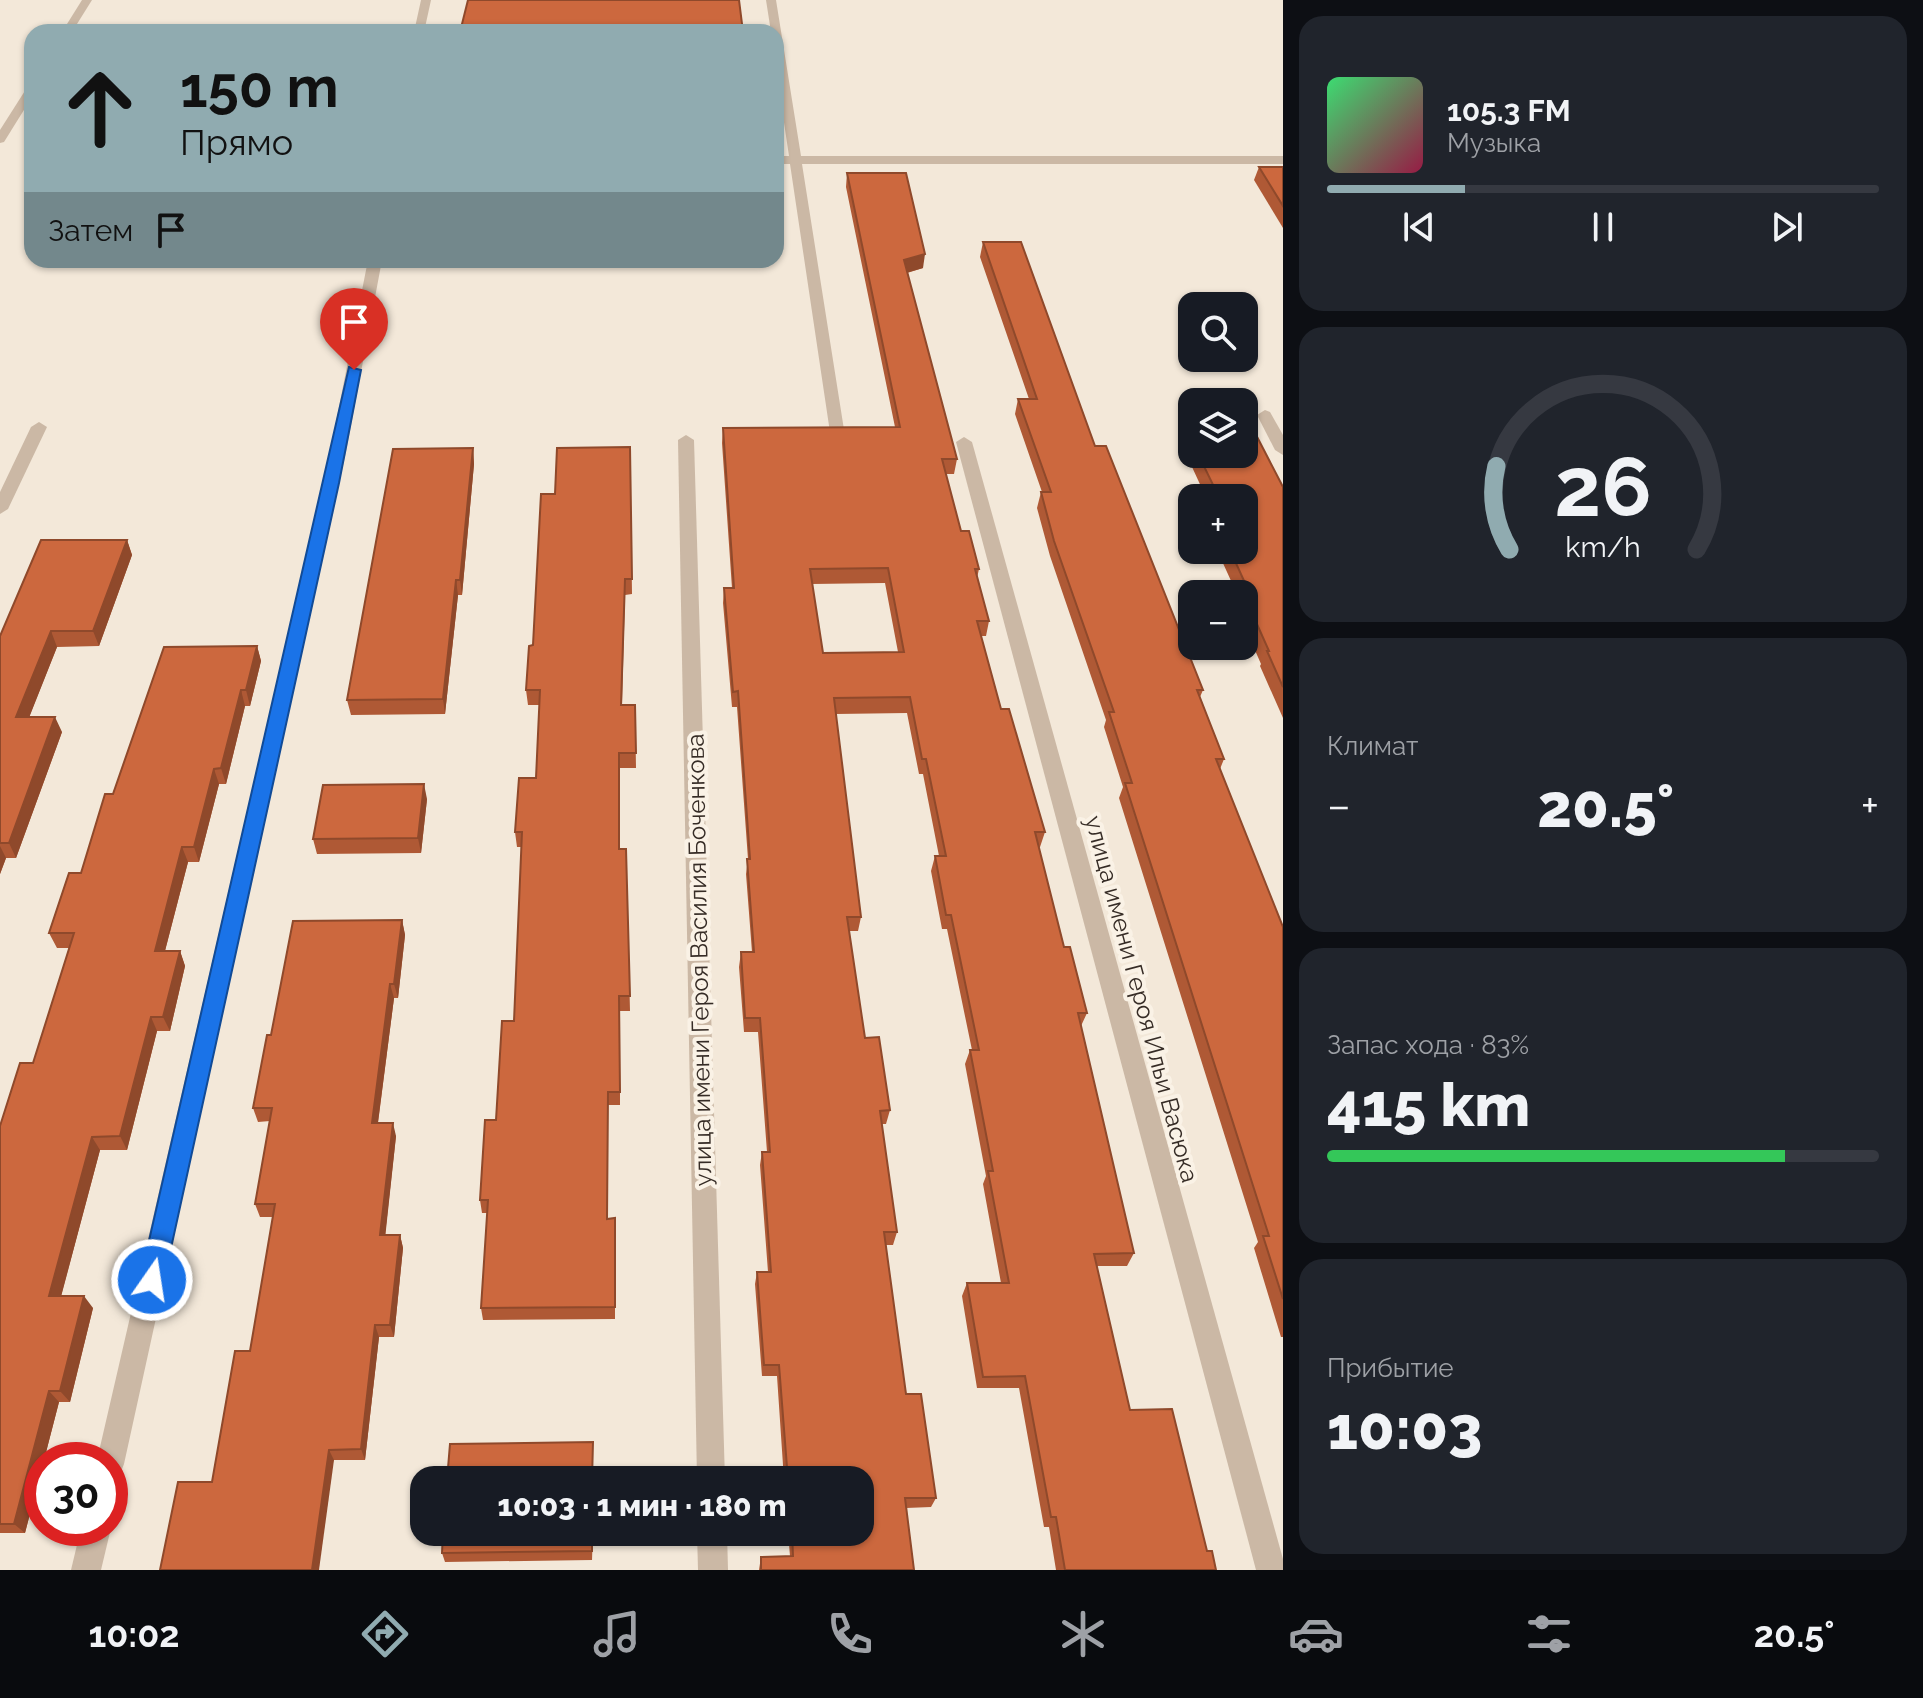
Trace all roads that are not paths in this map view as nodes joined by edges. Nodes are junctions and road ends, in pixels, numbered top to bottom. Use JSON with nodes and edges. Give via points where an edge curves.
{"nodes":[{"id":1,"x":87,"y":0,"type":"edge"},
{"id":2,"x":426,"y":0,"type":"edge"},
{"id":3,"x":771,"y":0,"type":"edge"},
{"id":4,"x":72,"y":24,"type":"edge"},
{"id":5,"x":421,"y":24,"type":"edge"},
{"id":6,"x":775,"y":24,"type":"edge"},
{"id":7,"x":784,"y":83,"type":"edge"},
{"id":8,"x":24,"y":101,"type":"edge"},
{"id":9,"x":0,"y":139,"type":"edge"},
{"id":10,"x":784,"y":160,"type":"edge"},
{"id":11,"x":796,"y":160,"type":"junction"},
{"id":12,"x":1283,"y":160,"type":"edge"},
{"id":13,"x":373,"y":268,"type":"edge"},
{"id":14,"x":1265,"y":415,"type":"dead end"},
{"id":15,"x":39,"y":427,"type":"dead end"},
{"id":16,"x":837,"y":436,"type":"edge"},
{"id":17,"x":686,"y":440,"type":"dead end"},
{"id":18,"x":964,"y":442,"type":"dead end"},
{"id":19,"x":1283,"y":450,"type":"edge"},
{"id":20,"x":0,"y":509,"type":"edge"},
{"id":21,"x":115,"y":1442,"type":"edge"},
{"id":22,"x":711,"y":1466,"type":"edge"},
{"id":23,"x":92,"y":1546,"type":"edge"},
{"id":24,"x":712,"y":1546,"type":"edge"},
{"id":25,"x":86,"y":1570,"type":"edge"},
{"id":26,"x":713,"y":1570,"type":"edge"},
{"id":27,"x":1271,"y":1570,"type":"edge"}],
"edges":[{"from":1,"to":4,"type":"street"},
{"from":2,"to":5,"type":"street"},
{"from":3,"to":6,"type":"street"},
{"from":7,"to":11,"type":"street"},
{"from":8,"to":9,"type":"street"},
{"from":10,"to":11,"type":"street"},
{"from":11,"to":12,"type":"street"},
{"from":11,"to":16,"type":"street"},
{"from":13,"to":21,"type":"street","via":[[338,452]]},
{"from":14,"to":19,"type":"street"},
{"from":15,"to":20,"type":"street"},
{"from":17,"to":22,"type":"street","name":"улица имени Героя Василия Боченкова"},
{"from":18,"to":27,"type":"street","name":"улица имени Героя Ильи Васюка"},
{"from":23,"to":25,"type":"street"},
{"from":24,"to":26,"type":"street"}]}
